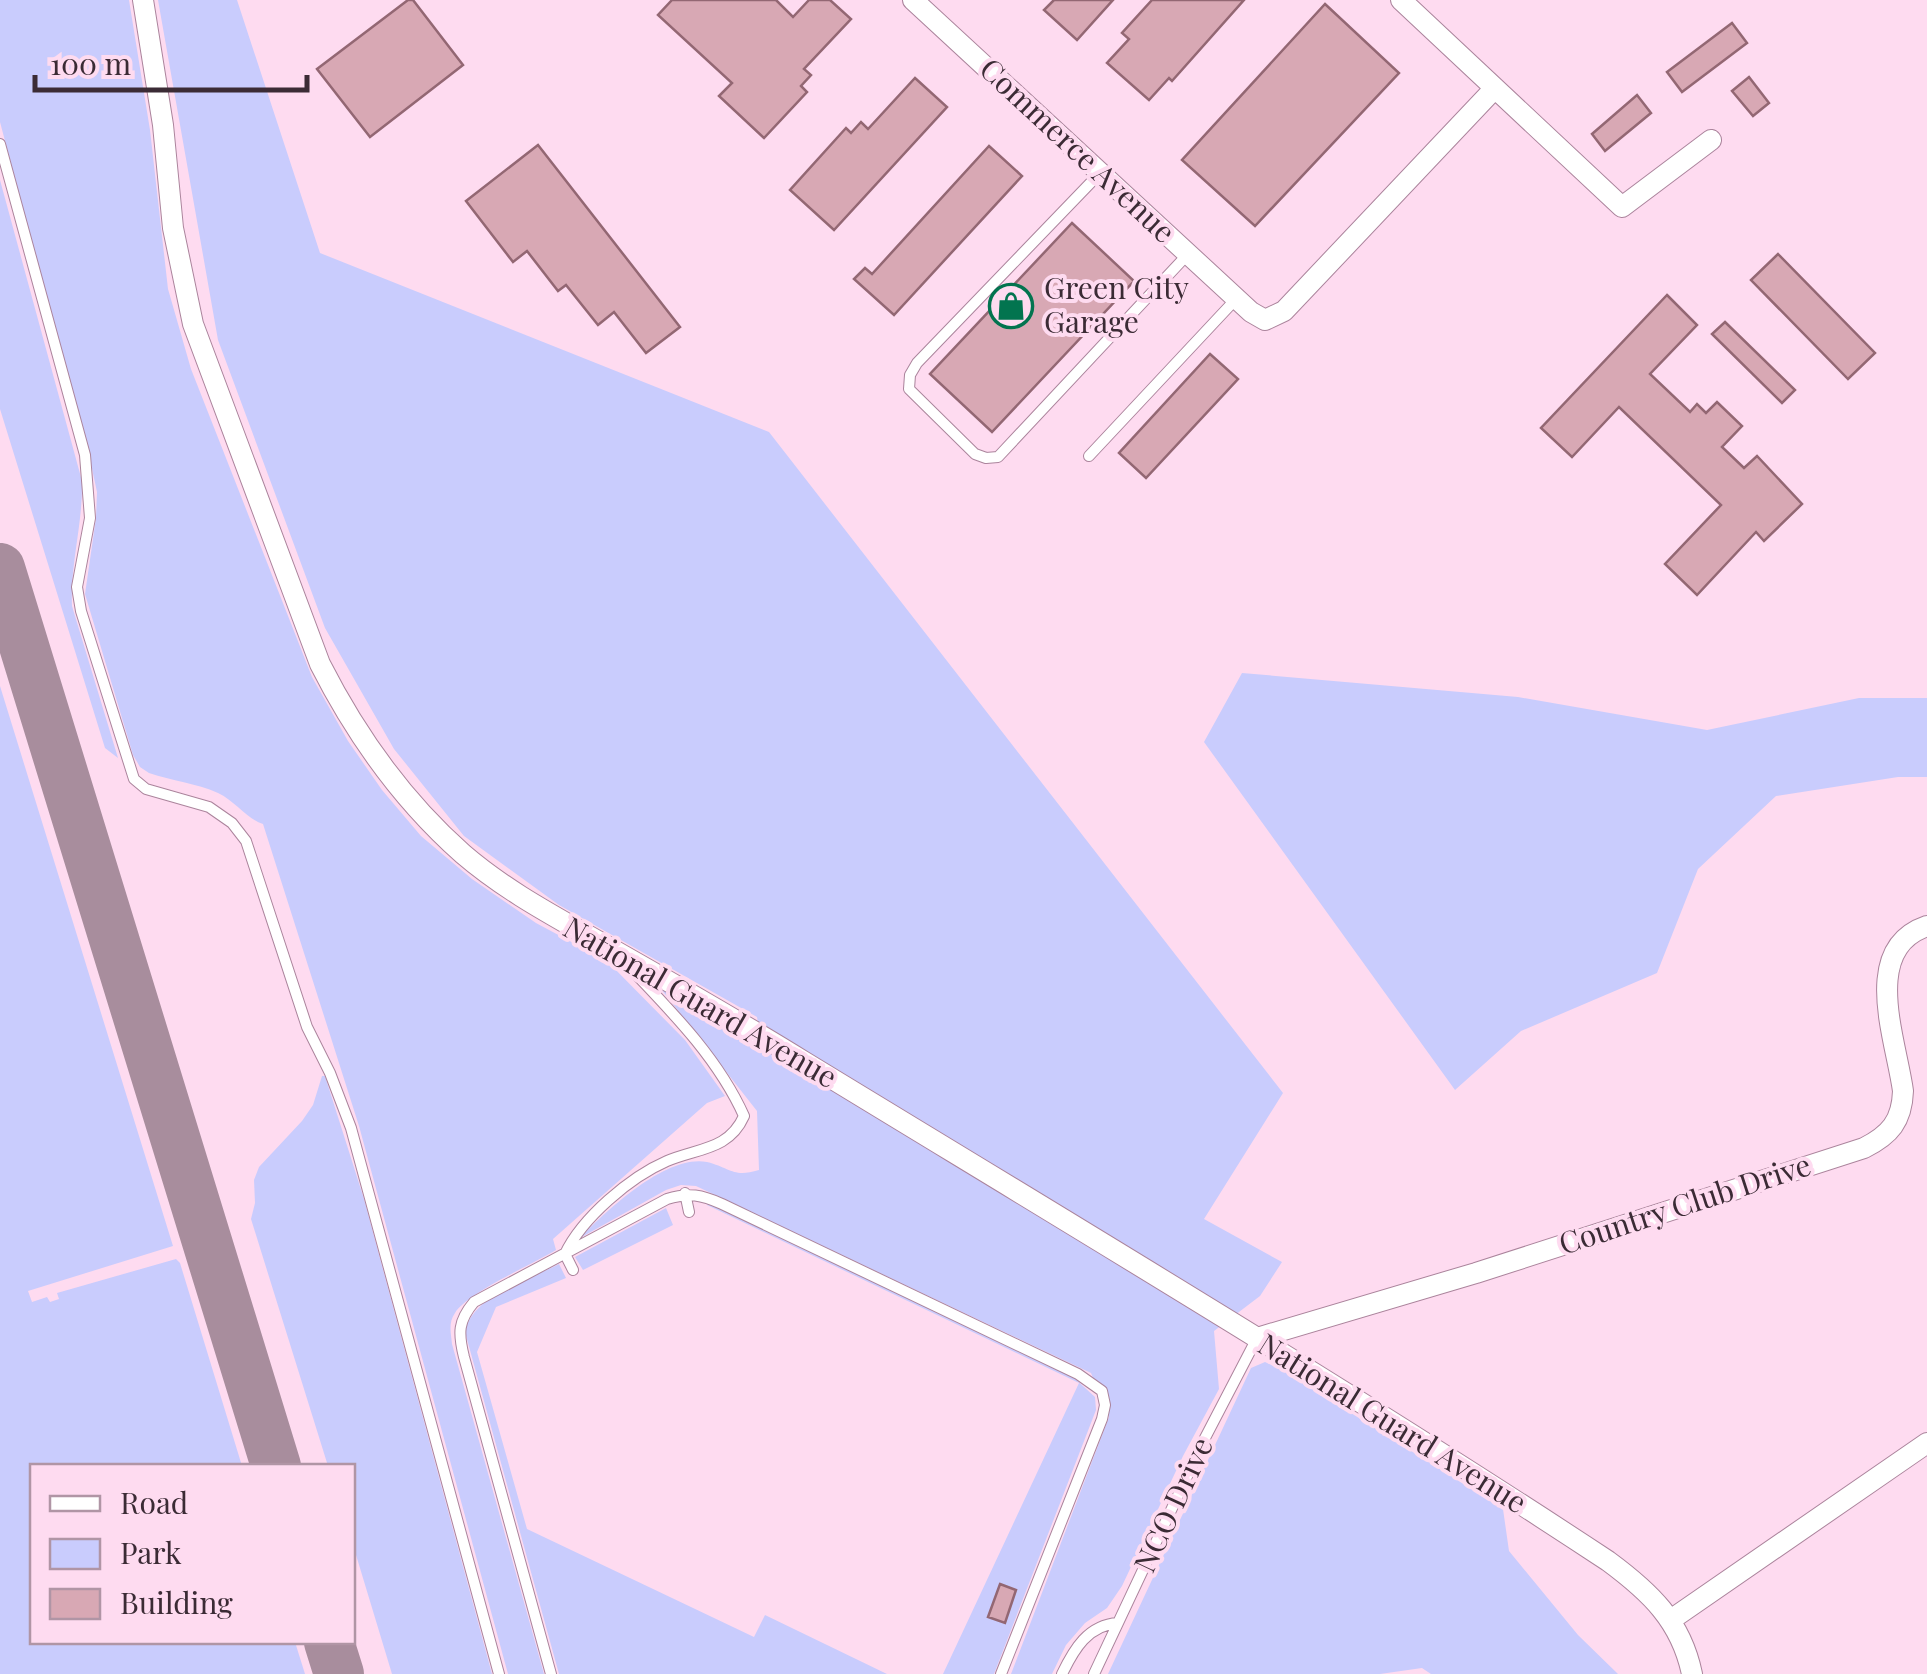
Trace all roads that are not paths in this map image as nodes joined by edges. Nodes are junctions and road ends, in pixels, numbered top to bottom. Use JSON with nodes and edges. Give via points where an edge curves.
{"nodes":[{"id":1,"x":143,"y":0,"type":"edge"},
{"id":2,"x":913,"y":0,"type":"edge"},
{"id":3,"x":1401,"y":0,"type":"edge"},
{"id":4,"x":1495,"y":88,"type":"junction"},
{"id":5,"x":1711,"y":140,"type":"dead end"},
{"id":6,"x":0,"y":144,"type":"edge"},
{"id":7,"x":1100,"y":173,"type":"junction"},
{"id":8,"x":1188,"y":254,"type":"junction"},
{"id":9,"x":1236,"y":298,"type":"junction"},
{"id":10,"x":1089,"y":456,"type":"dead end"},
{"id":11,"x":1927,"y":926,"type":"edge"},
{"id":12,"x":614,"y":950,"type":"junction"},
{"id":13,"x":685,"y":1193,"type":"junction"},
{"id":14,"x":689,"y":1212,"type":"dead end"},
{"id":15,"x":565,"y":1254,"type":"junction"},
{"id":16,"x":572,"y":1270,"type":"dead end"},
{"id":17,"x":1257,"y":1338,"type":"junction"},
{"id":18,"x":1927,"y":1443,"type":"edge"},
{"id":19,"x":1672,"y":1619,"type":"junction"},
{"id":20,"x":1118,"y":1623,"type":"junction"},
{"id":21,"x":499,"y":1674,"type":"edge"},
{"id":22,"x":551,"y":1674,"type":"edge"},
{"id":23,"x":1001,"y":1674,"type":"edge"},
{"id":24,"x":1062,"y":1674,"type":"edge"},
{"id":25,"x":1094,"y":1674,"type":"edge"},
{"id":26,"x":1692,"y":1674,"type":"edge"}],
"edges":[{"from":1,"to":12,"type":"street","name":"National Guard Avenue","via":[[173,228],[193,324],[344,713],[383,768],[463,854]]},
{"from":2,"to":7,"type":"street","name":"Commerce Avenue"},
{"from":3,"to":4,"type":"street"},
{"from":4,"to":5,"type":"street","via":[[1622,206]]},
{"from":4,"to":9,"type":"street","name":"Commerce Avenue","via":[[1280,315],[1261,319]]},
{"from":6,"to":21,"type":"lane","via":[[85,455],[90,518],[77,587],[119,736],[134,779],[146,789],[209,807],[246,841],[307,1027],[352,1128]]},
{"from":7,"to":8,"type":"street","name":"Commerce Avenue"},
{"from":7,"to":8,"type":"lane","via":[[910,375],[909,390],[976,454],[998,457]]},
{"from":8,"to":9,"type":"street","name":"Commerce Avenue"},
{"from":9,"to":10,"type":"lane"},
{"from":11,"to":17,"type":"street","name":"Country Club Drive","via":[[1902,940],[1888,968],[1902,1107],[1883,1138]]},
{"from":12,"to":15,"type":"lane","via":[[700,1047],[744,1116],[726,1141],[667,1161],[617,1194],[573,1236]]},
{"from":12,"to":17,"type":"street","name":"National Guard Avenue"},
{"from":13,"to":14,"type":"lane"},
{"from":13,"to":15,"type":"lane"},
{"from":13,"to":23,"type":"lane","via":[[722,1204],[1102,1391],[1102,1419]]},
{"from":15,"to":16,"type":"lane"},
{"from":15,"to":22,"type":"lane","via":[[474,1302],[460,1318],[459,1336]]},
{"from":17,"to":19,"type":"street","name":"National Guard Avenue","via":[[1608,1561]]},
{"from":17,"to":20,"type":"lane","name":"NCO Drive"},
{"from":18,"to":19,"type":"street"},
{"from":19,"to":26,"type":"street","name":"National Guard Avenue"},
{"from":20,"to":24,"type":"lane","via":[[1088,1634]]},
{"from":20,"to":25,"type":"lane","name":"NCO Drive"}]}
